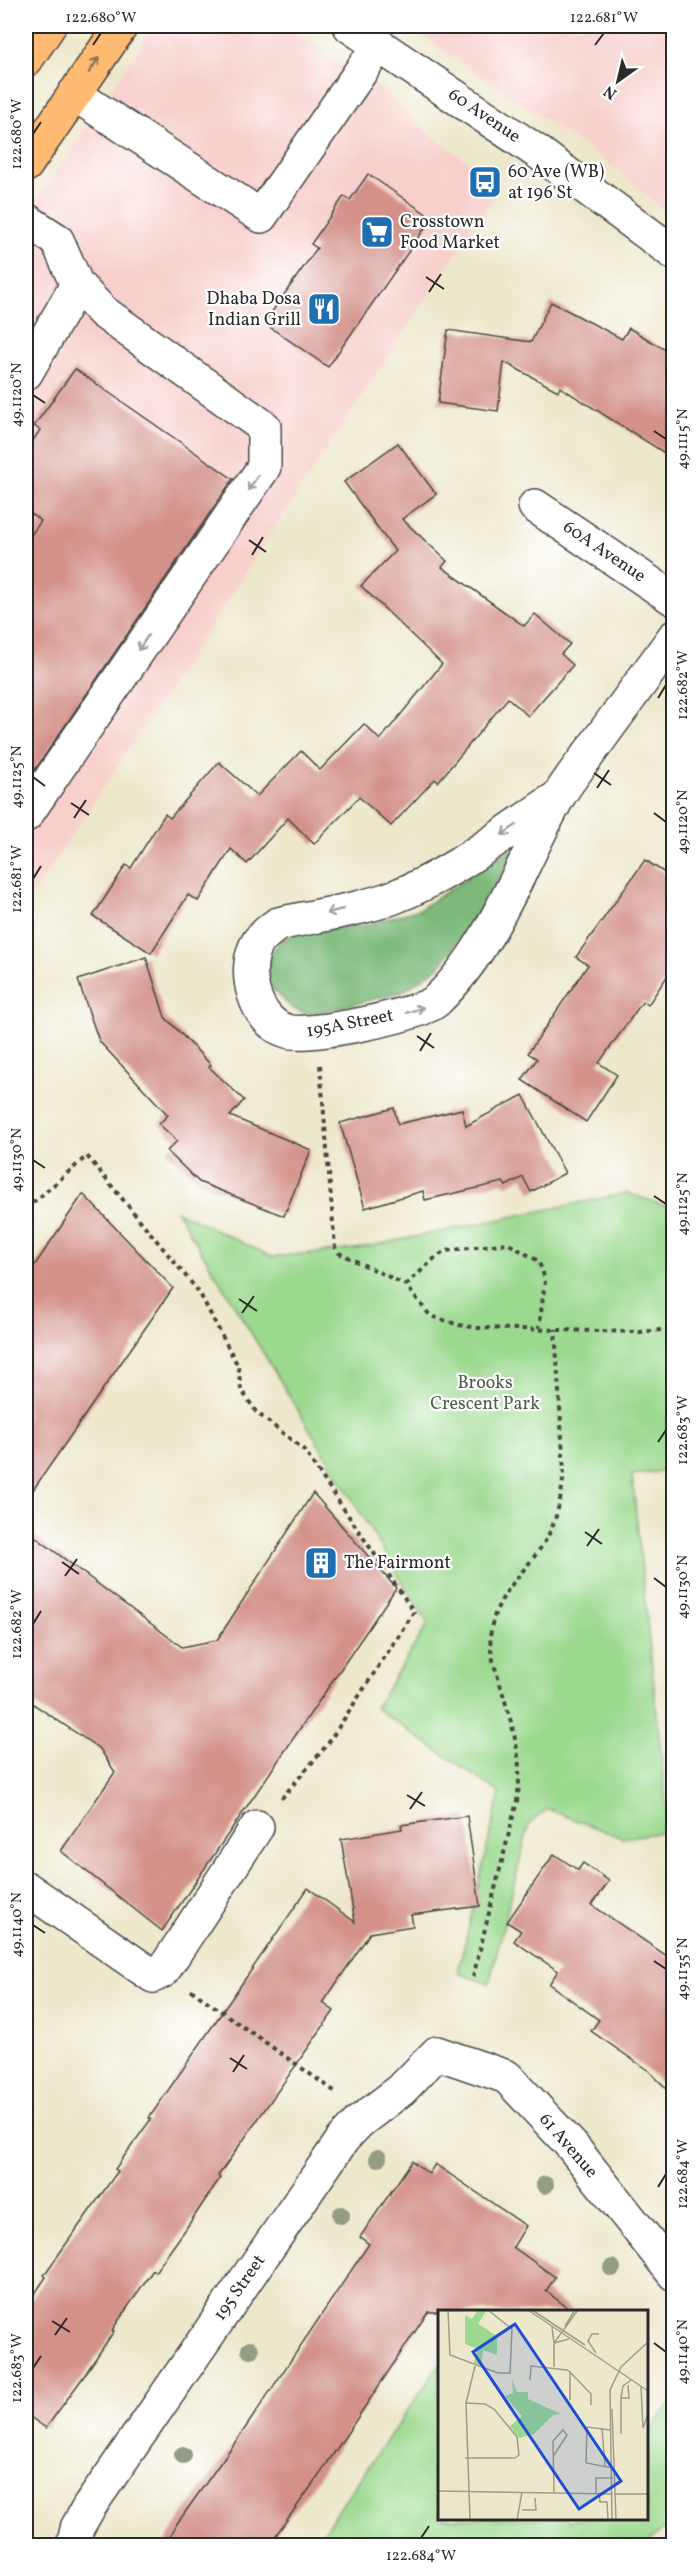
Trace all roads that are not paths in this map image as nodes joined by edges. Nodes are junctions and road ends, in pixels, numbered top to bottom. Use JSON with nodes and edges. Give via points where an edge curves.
{"nodes":[{"id":1,"x":49,"y":26,"type":"edge"},
{"id":2,"x":121,"y":26,"type":"edge"},
{"id":3,"x":350,"y":26,"type":"edge"},
{"id":4,"x":379,"y":45,"type":"junction"},
{"id":5,"x":26,"y":60,"type":"edge"},
{"id":6,"x":75,"y":94,"type":"junction"},
{"id":7,"x":26,"y":165,"type":"edge"},
{"id":8,"x":26,"y":220,"type":"edge"},
{"id":9,"x":674,"y":252,"type":"edge"},
{"id":10,"x":77,"y":285,"type":"junction"},
{"id":11,"x":26,"y":373,"type":"edge"},
{"id":12,"x":535,"y":506,"type":"dead end"},
{"id":13,"x":674,"y":599,"type":"edge"},
{"id":14,"x":674,"y":637,"type":"edge"},
{"id":15,"x":558,"y":797,"type":"junction"},
{"id":16,"x":26,"y":815,"type":"edge"},
{"id":17,"x":257,"y":1827,"type":"road end"},
{"id":18,"x":26,"y":1888,"type":"edge"},
{"id":19,"x":437,"y":2053,"type":"joint"},
{"id":20,"x":674,"y":2274,"type":"edge"},
{"id":21,"x":73,"y":2546,"type":"edge"}],
"edges":[{"from":1,"to":5,"type":"main road"},
{"from":6,"to":2,"type":"main road","one_way":true},
{"from":3,"to":4,"type":"street","name":"60 Avenue"},
{"from":4,"to":6,"type":"street","via":[[261,216]]},
{"from":4,"to":9,"type":"street","name":"60 Avenue"},
{"from":6,"to":7,"type":"main road"},
{"from":8,"to":10,"type":"street","via":[[57,240]]},
{"from":10,"to":11,"type":"street"},
{"from":10,"to":16,"type":"street","one_way":true,"via":[[104,312],[264,427],[264,467]]},
{"from":12,"to":13,"type":"street","name":"60A Avenue"},
{"from":14,"to":15,"type":"street","name":"195A Street"},
{"from":15,"to":15,"type":"street","name":"195A Street","one_way":true,"via":[[441,876],[380,902],[278,924],[269,930],[258,942],[251,959],[250,977],[267,1017],[284,1031],[317,1033],[417,1010],[434,1002],[466,968]]},
{"from":17,"to":18,"type":"street","via":[[163,1971],[153,1976]]},
{"from":19,"to":20,"type":"street","name":"61 Avenue","via":[[507,2077],[571,2145]]},
{"from":19,"to":21,"type":"street","name":"195 Street","via":[[344,2139],[89,2507]]}]}
